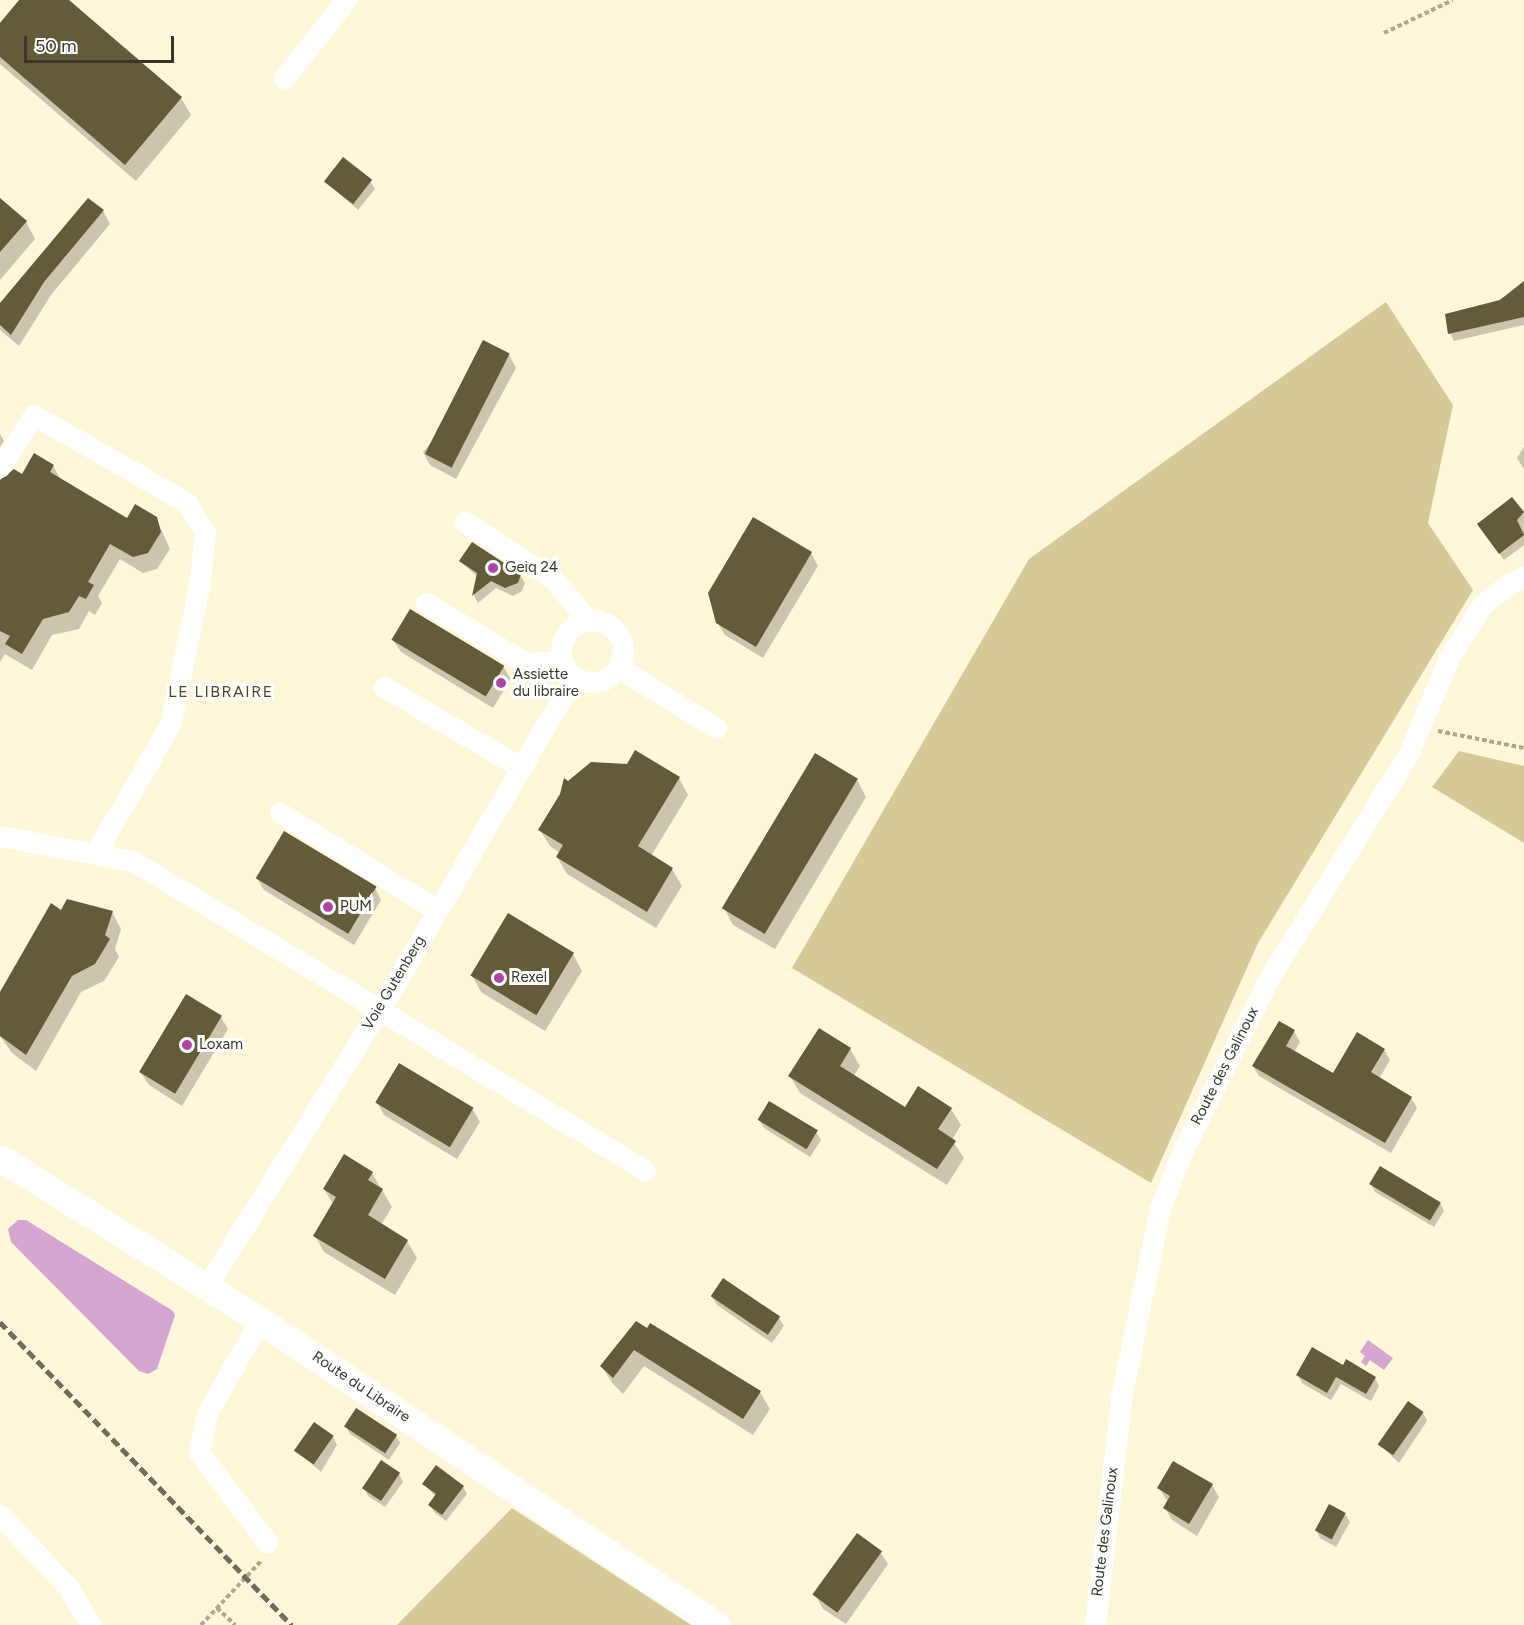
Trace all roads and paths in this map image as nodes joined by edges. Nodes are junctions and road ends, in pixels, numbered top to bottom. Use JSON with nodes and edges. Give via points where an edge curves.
{"nodes":[{"id":1,"x":346,"y":0,"type":"edge"},
{"id":2,"x":1453,"y":0,"type":"edge"},
{"id":3,"x":1384,"y":33,"type":"dead end"},
{"id":4,"x":284,"y":78,"type":"dead end"},
{"id":5,"x":0,"y":467,"type":"edge"},
{"id":6,"x":465,"y":522,"type":"dead end"},
{"id":7,"x":1524,"y":577,"type":"edge"},
{"id":8,"x":426,"y":603,"type":"dead end"},
{"id":9,"x":588,"y":620,"type":"junction"},
{"id":10,"x":619,"y":668,"type":"junction"},
{"id":11,"x":567,"y":669,"type":"junction"},
{"id":12,"x":384,"y":687,"type":"dead end"},
{"id":13,"x":1420,"y":727,"type":"junction"},
{"id":14,"x":716,"y":728,"type":"dead end"},
{"id":15,"x":1524,"y":748,"type":"edge"},
{"id":16,"x":520,"y":767,"type":"junction"},
{"id":17,"x":280,"y":813,"type":"dead end"},
{"id":18,"x":0,"y":836,"type":"edge"},
{"id":19,"x":95,"y":854,"type":"junction"},
{"id":20,"x":437,"y":910,"type":"junction"},
{"id":21,"x":379,"y":1009,"type":"junction"},
{"id":22,"x":0,"y":1158,"type":"edge"},
{"id":23,"x":645,"y":1170,"type":"dead end"},
{"id":24,"x":207,"y":1286,"type":"junction"},
{"id":25,"x":260,"y":1320,"type":"junction"},
{"id":26,"x":0,"y":1515,"type":"edge"},
{"id":27,"x":267,"y":1542,"type":"joint"},
{"id":28,"x":217,"y":1608,"type":"junction"},
{"id":29,"x":91,"y":1625,"type":"edge"},
{"id":30,"x":201,"y":1625,"type":"edge"},
{"id":31,"x":235,"y":1625,"type":"edge"},
{"id":32,"x":717,"y":1625,"type":"edge"},
{"id":33,"x":1095,"y":1625,"type":"edge"}],
"edges":[{"from":1,"to":4,"type":"street"},
{"from":2,"to":3,"type":"path"},
{"from":5,"to":19,"type":"street","via":[[34,415],[186,502],[205,533],[199,587],[170,725]]},
{"from":6,"to":9,"type":"street","via":[[553,579]]},
{"from":7,"to":13,"type":"street","name":"Route des Galinoux","via":[[1482,605],[1449,658]]},
{"from":8,"to":11,"type":"street","via":[[526,663]]},
{"from":9,"to":10,"type":"street","via":[[612,627],[619,636],[623,646]]},
{"from":9,"to":11,"type":"street","via":[[577,623],[562,639]]},
{"from":10,"to":11,"type":"street","via":[[602,681],[591,683]]},
{"from":10,"to":14,"type":"street"},
{"from":11,"to":16,"type":"street","name":"Voie Gutenberg"},
{"from":12,"to":16,"type":"street"},
{"from":13,"to":15,"type":"path"},
{"from":13,"to":33,"type":"street","name":"Route des Galinoux","via":[[1409,753],[1269,978],[1183,1150],[1160,1208],[1122,1393]]},
{"from":16,"to":20,"type":"street","name":"Voie Gutenberg"},
{"from":17,"to":20,"type":"street"},
{"from":18,"to":19,"type":"street"},
{"from":19,"to":21,"type":"street","via":[[133,861]]},
{"from":20,"to":21,"type":"street","name":"Voie Gutenberg"},
{"from":21,"to":23,"type":"street"},
{"from":21,"to":24,"type":"street","name":"Voie Gutenberg"},
{"from":22,"to":24,"type":"main road","name":"Route du Libraire"},
{"from":24,"to":25,"type":"main road","name":"Route du Libraire"},
{"from":25,"to":27,"type":"street","via":[[207,1413],[199,1452]]},
{"from":25,"to":32,"type":"main road","name":"Route du Libraire"},
{"from":26,"to":29,"type":"street","via":[[69,1588]]},
{"from":27,"to":28,"type":"path","via":[[260,1566]]},
{"from":28,"to":30,"type":"path"},
{"from":28,"to":31,"type":"path"}]}
